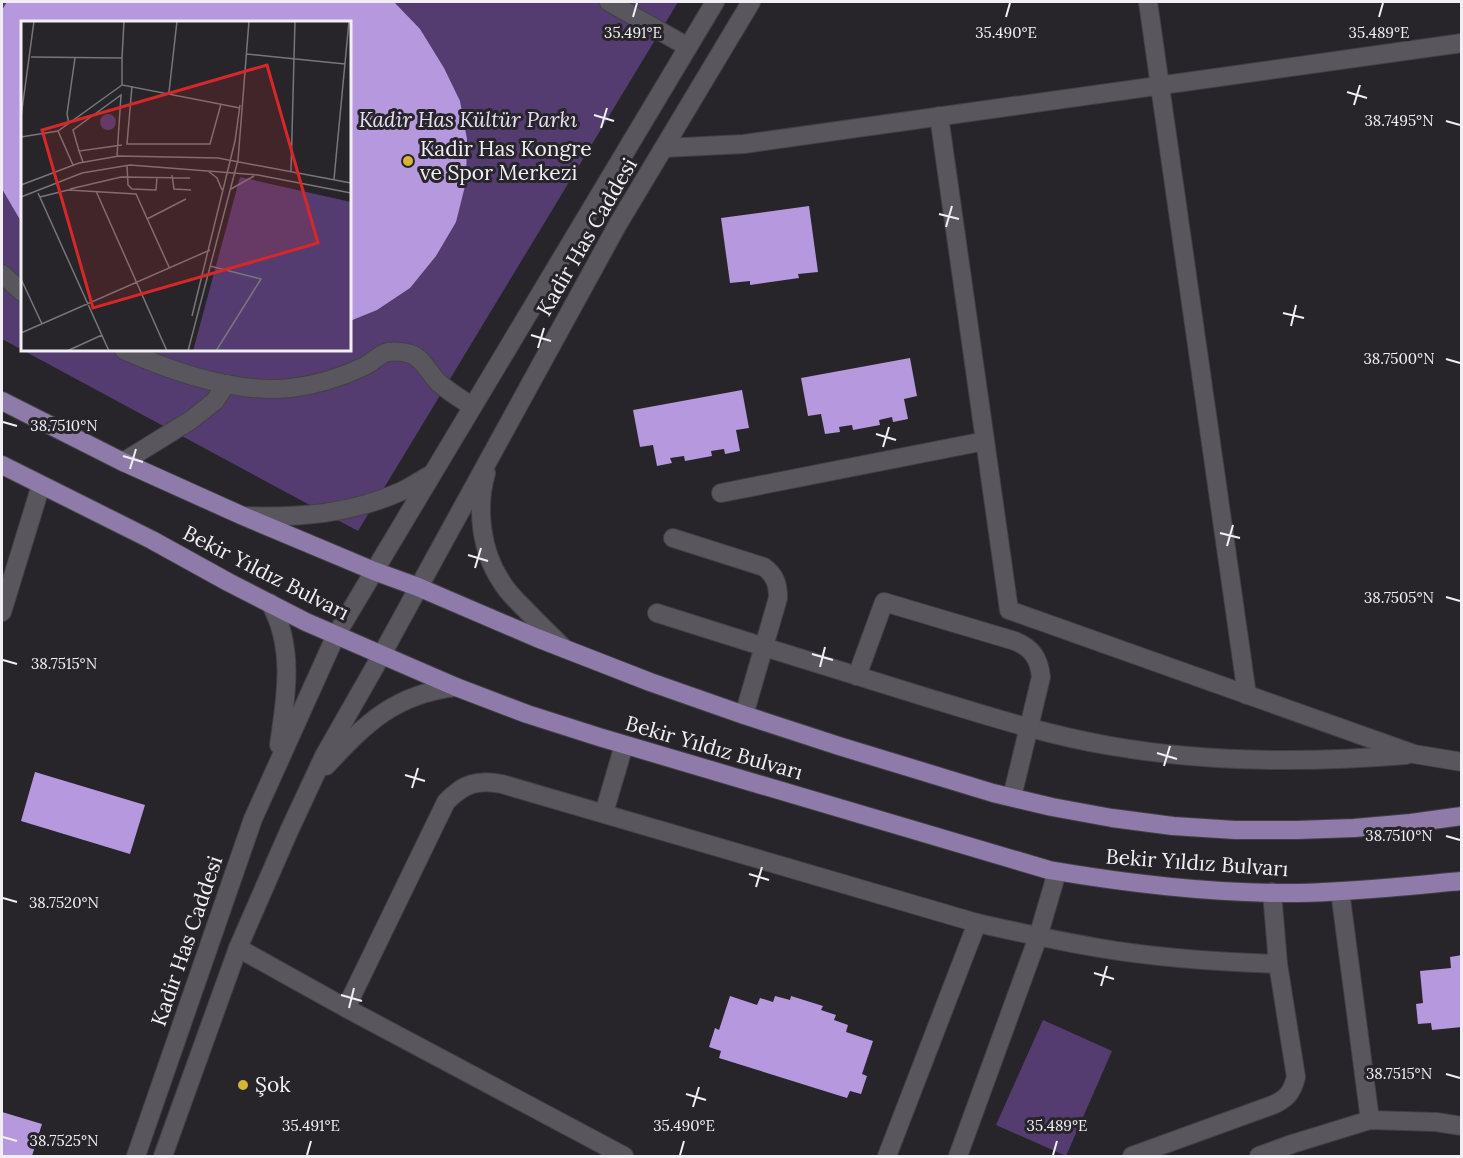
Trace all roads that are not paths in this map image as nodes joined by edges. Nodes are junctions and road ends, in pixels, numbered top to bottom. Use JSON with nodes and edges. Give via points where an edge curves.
{"nodes":[{"id":1,"x":609,"y":2,"type":"edge"},
{"id":2,"x":715,"y":2,"type":"edge"},
{"id":3,"x":751,"y":2,"type":"edge"},
{"id":4,"x":1148,"y":2,"type":"edge"},
{"id":5,"x":1461,"y":43,"type":"edge"},
{"id":6,"x":688,"y":47,"type":"junction"},
{"id":7,"x":1160,"y":85,"type":"junction"},
{"id":8,"x":939,"y":116,"type":"junction"},
{"id":9,"x":664,"y":148,"type":"junction"},
{"id":10,"x":2,"y":274,"type":"edge"},
{"id":11,"x":21,"y":291,"type":"edge"},
{"id":12,"x":127,"y":351,"type":"edge"},
{"id":13,"x":226,"y":384,"type":"junction"},
{"id":14,"x":2,"y":401,"type":"edge"},
{"id":15,"x":472,"y":406,"type":"junction"},
{"id":16,"x":985,"y":441,"type":"junction"},
{"id":17,"x":492,"y":453,"type":"junction"},
{"id":18,"x":123,"y":462,"type":"junction"},
{"id":19,"x":2,"y":465,"type":"edge"},
{"id":20,"x":432,"y":474,"type":"junction"},
{"id":21,"x":41,"y":485,"type":"junction"},
{"id":22,"x":721,"y":493,"type":"dead end"},
{"id":23,"x":243,"y":516,"type":"junction"},
{"id":24,"x":673,"y":538,"type":"dead end"},
{"id":25,"x":374,"y":571,"type":"junction"},
{"id":26,"x":418,"y":587,"type":"junction"},
{"id":27,"x":270,"y":603,"type":"junction"},
{"id":28,"x":2,"y":612,"type":"edge"},
{"id":29,"x":657,"y":613,"type":"dead end"},
{"id":30,"x":336,"y":635,"type":"junction"},
{"id":31,"x":764,"y":647,"type":"junction"},
{"id":32,"x":565,"y":649,"type":"junction"},
{"id":33,"x":381,"y":656,"type":"junction"},
{"id":34,"x":856,"y":676,"type":"junction"},
{"id":35,"x":456,"y":687,"type":"junction"},
{"id":36,"x":1247,"y":695,"type":"junction"},
{"id":37,"x":744,"y":715,"type":"junction"},
{"id":38,"x":1029,"y":729,"type":"junction"},
{"id":39,"x":624,"y":745,"type":"junction"},
{"id":40,"x":1414,"y":754,"type":"junction"},
{"id":41,"x":1461,"y":762,"type":"edge"},
{"id":42,"x":276,"y":767,"type":"junction"},
{"id":43,"x":312,"y":780,"type":"junction"},
{"id":44,"x":1012,"y":797,"type":"junction"},
{"id":45,"x":604,"y":813,"type":"junction"},
{"id":46,"x":1461,"y":816,"type":"edge"},
{"id":47,"x":1057,"y":872,"type":"junction"},
{"id":48,"x":1461,"y":881,"type":"edge"},
{"id":49,"x":1340,"y":891,"type":"junction"},
{"id":50,"x":1272,"y":892,"type":"junction"},
{"id":51,"x":977,"y":923,"type":"junction"},
{"id":52,"x":1038,"y":937,"type":"junction"},
{"id":53,"x":238,"y":948,"type":"junction"},
{"id":54,"x":1278,"y":964,"type":"junction"},
{"id":55,"x":346,"y":1008,"type":"junction"},
{"id":56,"x":1370,"y":1120,"type":"junction"},
{"id":57,"x":1461,"y":1126,"type":"edge"},
{"id":58,"x":1292,"y":1150,"type":"edge"},
{"id":59,"x":136,"y":1156,"type":"edge"},
{"id":60,"x":164,"y":1156,"type":"edge"},
{"id":61,"x":624,"y":1156,"type":"edge"},
{"id":62,"x":887,"y":1156,"type":"edge"},
{"id":63,"x":958,"y":1156,"type":"edge"},
{"id":64,"x":1132,"y":1156,"type":"edge"},
{"id":65,"x":1259,"y":1156,"type":"edge"}],
"edges":[{"from":1,"to":6,"type":"street"},
{"from":2,"to":6,"type":"street","name":"Kadir Has Caddesi"},
{"from":3,"to":9,"type":"street","name":"Kadir Has Caddesi"},
{"from":4,"to":7,"type":"street"},
{"from":5,"to":7,"type":"street"},
{"from":6,"to":15,"type":"street","name":"Kadir Has Caddesi"},
{"from":7,"to":8,"type":"street"},
{"from":7,"to":36,"type":"street"},
{"from":8,"to":9,"type":"street","via":[[744,144]]},
{"from":8,"to":16,"type":"street"},
{"from":9,"to":17,"type":"street","name":"Kadir Has Caddesi"},
{"from":10,"to":11,"type":"street"},
{"from":12,"to":13,"type":"street"},
{"from":13,"to":15,"type":"street","via":[[264,389],[318,383],[399,351],[418,358],[439,384]]},
{"from":13,"to":18,"type":"street","via":[[215,401],[190,420]]},
{"from":14,"to":18,"type":"main road","name":"Bekir Yıldız Bulvarı"},
{"from":15,"to":20,"type":"street","name":"Kadir Has Caddesi"},
{"from":16,"to":22,"type":"street"},
{"from":16,"to":36,"type":"street","via":[[1009,610]]},
{"from":17,"to":26,"type":"street","name":"Kadir Has Caddesi"},
{"from":17,"to":32,"type":"street","via":[[482,505],[488,555],[502,583]]},
{"from":18,"to":23,"type":"main road","name":"Bekir Yıldız Bulvarı"},
{"from":19,"to":21,"type":"main road","name":"Bekir Yıldız Bulvarı"},
{"from":20,"to":23,"type":"street","via":[[404,490],[350,509],[298,516]]},
{"from":20,"to":25,"type":"street","name":"Kadir Has Caddesi"},
{"from":21,"to":27,"type":"main road","name":"Bekir Yıldız Bulvarı"},
{"from":21,"to":28,"type":"street"},
{"from":23,"to":25,"type":"main road","name":"Bekir Yıldız Bulvarı"},
{"from":24,"to":31,"type":"street","via":[[770,572],[775,578],[778,598]]},
{"from":25,"to":26,"type":"main road","name":"Bekir Yıldız Bulvarı"},
{"from":25,"to":30,"type":"street","name":"Kadir Has Caddesi"},
{"from":26,"to":32,"type":"main road","name":"Bekir Yıldız Bulvarı"},
{"from":26,"to":33,"type":"street","name":"Kadir Has Caddesi"},
{"from":27,"to":30,"type":"main road","name":"Bekir Yıldız Bulvarı"},
{"from":27,"to":42,"type":"street","via":[[285,646],[284,711]]},
{"from":29,"to":31,"type":"street"},
{"from":30,"to":33,"type":"main road","name":"Bekir Yıldız Bulvarı"},
{"from":30,"to":42,"type":"street","name":"Kadir Has Caddesi"},
{"from":31,"to":34,"type":"street"},
{"from":31,"to":37,"type":"street"},
{"from":32,"to":37,"type":"main road","name":"Bekir Yıldız Bulvarı"},
{"from":33,"to":35,"type":"main road","name":"Bekir Yıldız Bulvarı"},
{"from":33,"to":43,"type":"street","name":"Kadir Has Caddesi"},
{"from":34,"to":38,"type":"street"},
{"from":34,"to":38,"type":"street","via":[[884,602],[1015,641],[1031,651],[1040,667],[1040,686]]},
{"from":35,"to":39,"type":"main road","name":"Bekir Yıldız Bulvarı"},
{"from":35,"to":43,"type":"street","via":[[422,693],[380,714]]},
{"from":36,"to":40,"type":"street"},
{"from":37,"to":44,"type":"main road","name":"Bekir Yıldız Bulvarı"},
{"from":38,"to":40,"type":"street","via":[[1112,747],[1234,760],[1342,760]]},
{"from":38,"to":44,"type":"street"},
{"from":39,"to":45,"type":"street"},
{"from":39,"to":47,"type":"main road","name":"Bekir Yıldız Bulvarı"},
{"from":40,"to":41,"type":"street"},
{"from":42,"to":59,"type":"street","name":"Kadir Has Caddesi","via":[[253,819]]},
{"from":43,"to":53,"type":"street","name":"Kadir Has Caddesi"},
{"from":44,"to":46,"type":"main road","name":"Bekir Yıldız Bulvarı","via":[[1112,818],[1235,830],[1354,828]]},
{"from":45,"to":51,"type":"street"},
{"from":45,"to":55,"type":"street","via":[[490,781],[456,792],[446,802]]},
{"from":47,"to":50,"type":"main road","name":"Bekir Yıldız Bulvarı","via":[[1169,888]]},
{"from":47,"to":52,"type":"street"},
{"from":48,"to":49,"type":"main road","name":"Bekir Yıldız Bulvarı"},
{"from":49,"to":50,"type":"main road","name":"Bekir Yıldız Bulvarı"},
{"from":49,"to":56,"type":"street"},
{"from":50,"to":54,"type":"street"},
{"from":51,"to":52,"type":"street"},
{"from":51,"to":62,"type":"street"},
{"from":52,"to":54,"type":"street","via":[[1159,956]]},
{"from":52,"to":63,"type":"street"},
{"from":53,"to":55,"type":"street"},
{"from":53,"to":60,"type":"street"},
{"from":54,"to":64,"type":"street","via":[[1296,1077],[1288,1096]]},
{"from":55,"to":61,"type":"street"},
{"from":56,"to":57,"type":"street"},
{"from":56,"to":58,"type":"street"},
{"from":58,"to":65,"type":"street"}]}
